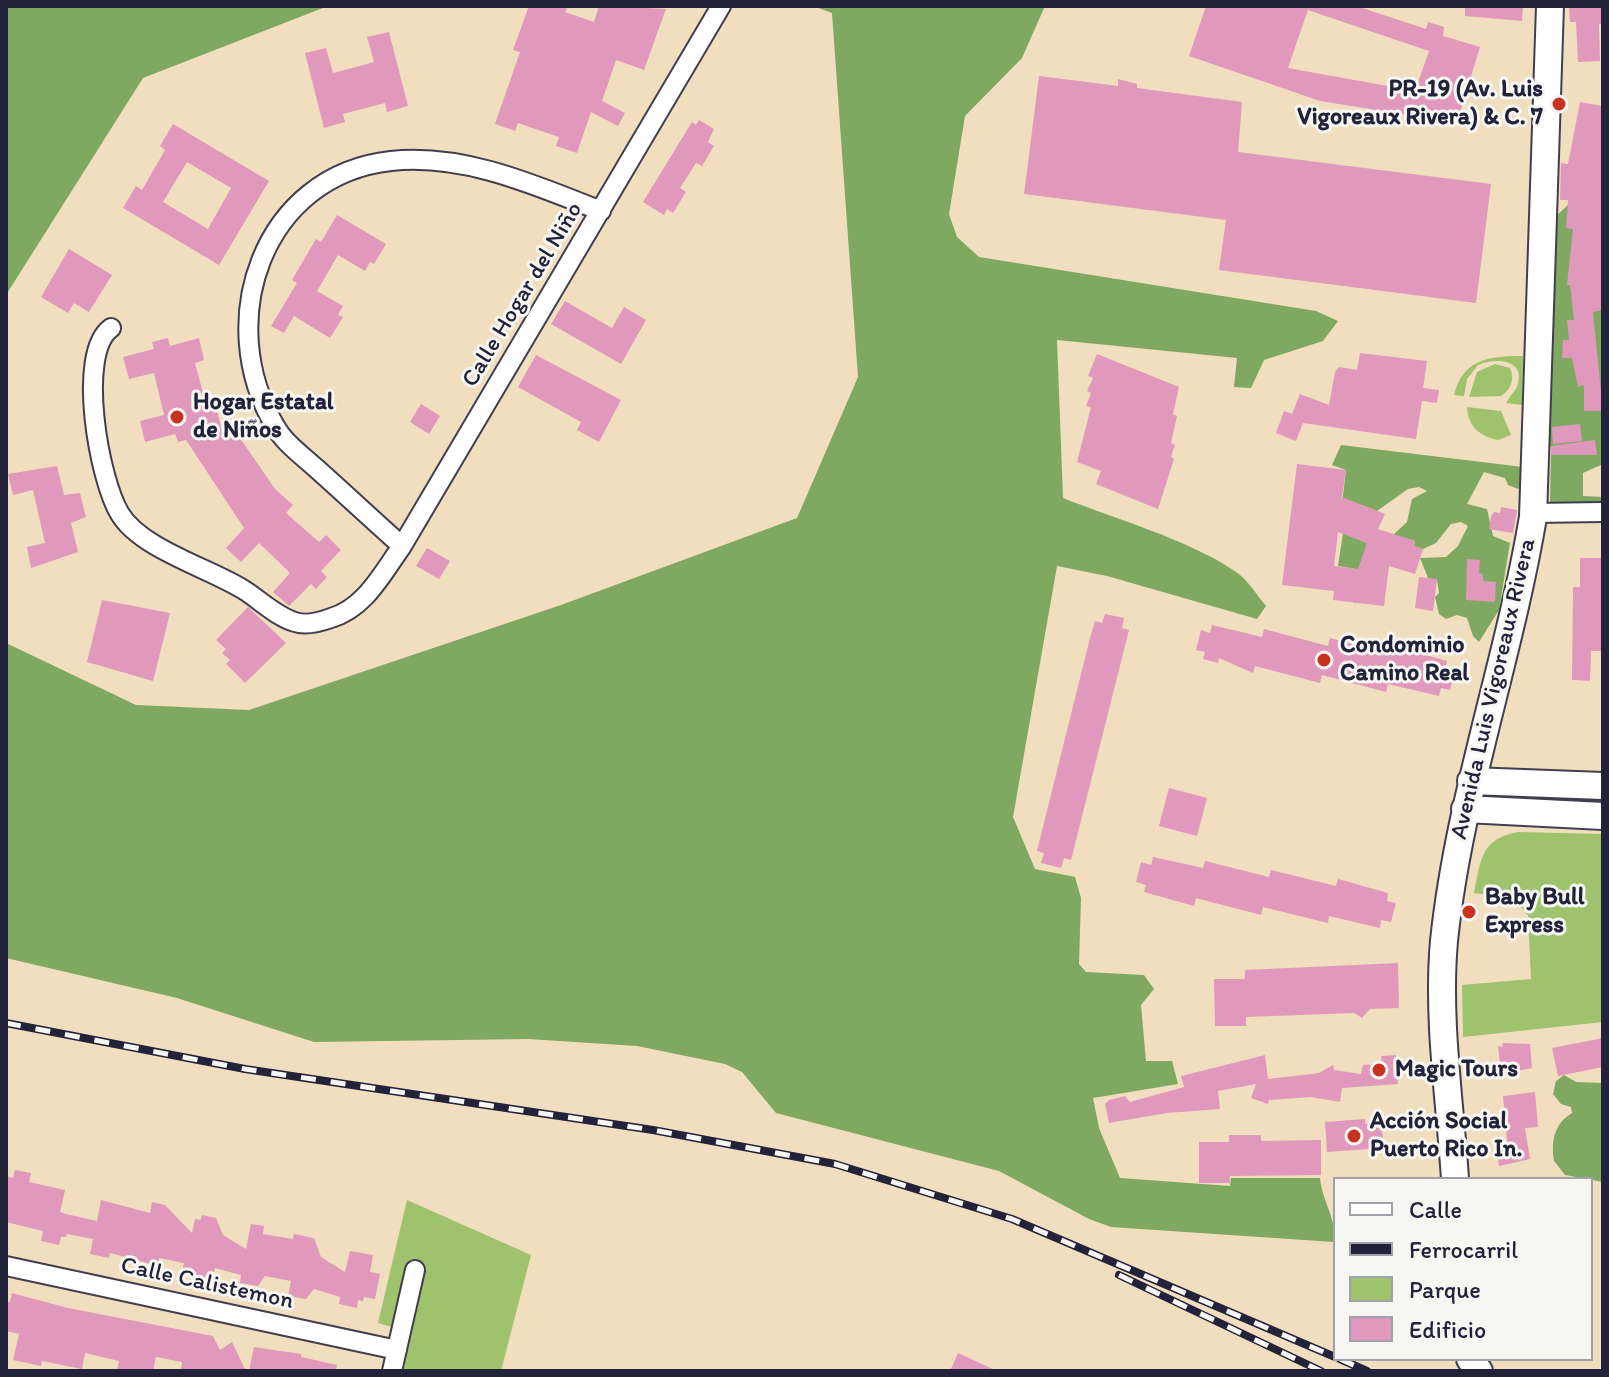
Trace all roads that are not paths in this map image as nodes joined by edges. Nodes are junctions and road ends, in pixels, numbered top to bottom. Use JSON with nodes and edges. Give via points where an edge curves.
{"nodes":[{"id":1,"x":721,"y":6,"type":"edge"},
{"id":2,"x":1550,"y":6,"type":"edge"},
{"id":3,"x":601,"y":211,"type":"junction"},
{"id":4,"x":111,"y":328,"type":"dead end"},
{"id":5,"x":1603,"y":512,"type":"edge"},
{"id":6,"x":1533,"y":513,"type":"junction"},
{"id":7,"x":402,"y":546,"type":"junction"},
{"id":8,"x":1471,"y":781,"type":"junction"},
{"id":9,"x":1603,"y":786,"type":"edge"},
{"id":10,"x":1465,"y":809,"type":"junction"},
{"id":11,"x":1603,"y":816,"type":"edge"},
{"id":12,"x":1455,"y":1177,"type":"edge"},
{"id":13,"x":6,"y":1266,"type":"edge"},
{"id":14,"x":415,"y":1270,"type":"dead end"},
{"id":15,"x":397,"y":1350,"type":"junction"},
{"id":16,"x":392,"y":1371,"type":"edge"}],
"edges":[{"from":1,"to":3,"type":"street","name":"Calle Hogar del Niño"},
{"from":2,"to":6,"type":"main road","name":"Avenida Luis Vigoreaux Rivera"},
{"from":3,"to":7,"type":"street","name":"Calle Hogar del Niño"},
{"from":3,"to":7,"type":"street","via":[[498,173],[459,164],[390,161],[349,170],[314,188],[266,251],[249,292],[247,328],[252,373],[267,411],[288,442]]},
{"from":4,"to":7,"type":"street","name":"Calle Hogar del Niño","via":[[95,353],[95,437],[120,514],[156,545],[304,624],[333,618],[360,604]]},
{"from":5,"to":6,"type":"street"},
{"from":6,"to":8,"type":"main road","name":"Avenida Luis Vigoreaux Rivera","via":[[1523,576]]},
{"from":8,"to":9,"type":"main road"},
{"from":8,"to":10,"type":"main road","name":"Avenida Luis Vigoreaux Rivera"},
{"from":10,"to":11,"type":"main road"},
{"from":10,"to":12,"type":"main road","name":"Avenida Luis Vigoreaux Rivera","via":[[1444,944]]},
{"from":13,"to":15,"type":"street","name":"Calle Calistemon"},
{"from":14,"to":15,"type":"street"},
{"from":15,"to":16,"type":"street"}]}
